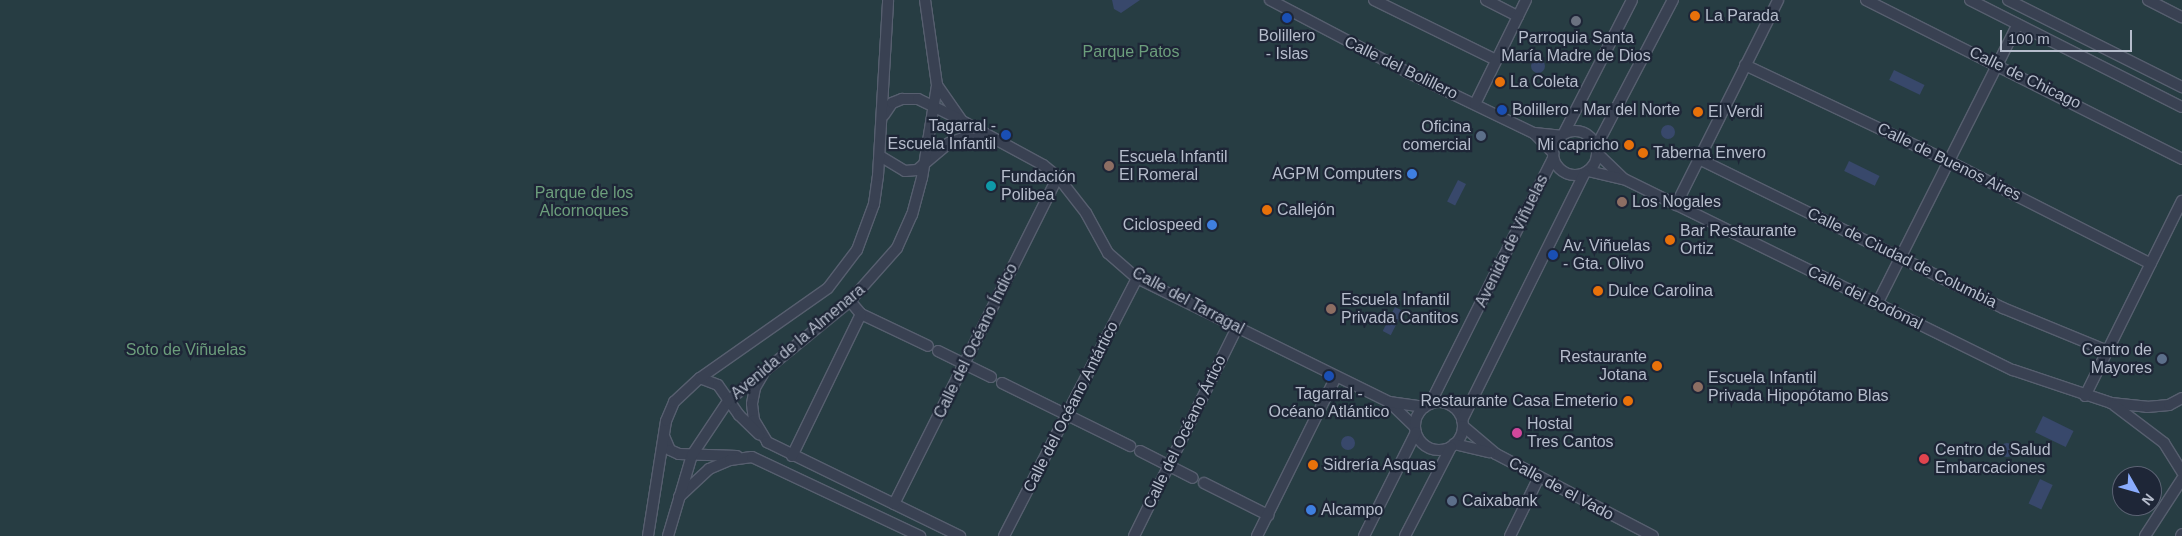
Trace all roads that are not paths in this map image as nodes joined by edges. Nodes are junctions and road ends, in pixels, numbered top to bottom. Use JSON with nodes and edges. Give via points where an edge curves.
{"nodes":[{"id":1,"x":888,"y":0,"type":"edge"},
{"id":2,"x":925,"y":0,"type":"edge"},
{"id":3,"x":1374,"y":0,"type":"edge"},
{"id":4,"x":1486,"y":0,"type":"edge"},
{"id":5,"x":1526,"y":0,"type":"edge"},
{"id":6,"x":1632,"y":0,"type":"edge"},
{"id":7,"x":1673,"y":0,"type":"edge"},
{"id":8,"x":1778,"y":0,"type":"edge"},
{"id":9,"x":1866,"y":0,"type":"edge"},
{"id":10,"x":1970,"y":0,"type":"edge"},
{"id":11,"x":2008,"y":0,"type":"edge"},
{"id":12,"x":2148,"y":0,"type":"edge"},
{"id":13,"x":1272,"y":1,"type":"edge"},
{"id":14,"x":2027,"y":4,"type":"edge"},
{"id":15,"x":1518,"y":16,"type":"junction"},
{"id":16,"x":2182,"y":17,"type":"edge"},
{"id":17,"x":2018,"y":24,"type":"junction"},
{"id":18,"x":1496,"y":60,"type":"junction"},
{"id":19,"x":1998,"y":64,"type":"junction"},
{"id":20,"x":1745,"y":65,"type":"junction"},
{"id":21,"x":936,"y":85,"type":"junction"},
{"id":22,"x":2182,"y":87,"type":"edge"},
{"id":23,"x":1475,"y":104,"type":"junction"},
{"id":24,"x":934,"y":105,"type":"junction"},
{"id":25,"x":2182,"y":107,"type":"edge"},
{"id":26,"x":882,"y":118,"type":"junction"},
{"id":27,"x":962,"y":121,"type":"junction"},
{"id":28,"x":1534,"y":133,"type":"junction"},
{"id":29,"x":1563,"y":135,"type":"junction"},
{"id":30,"x":998,"y":140,"type":"junction"},
{"id":31,"x":1597,"y":150,"type":"junction"},
{"id":32,"x":880,"y":156,"type":"junction"},
{"id":33,"x":1553,"y":156,"type":"junction"},
{"id":34,"x":1699,"y":159,"type":"junction"},
{"id":35,"x":2182,"y":159,"type":"edge"},
{"id":36,"x":925,"y":162,"type":"junction"},
{"id":37,"x":1950,"y":162,"type":"junction"},
{"id":38,"x":1586,"y":172,"type":"junction"},
{"id":39,"x":1058,"y":177,"type":"junction"},
{"id":40,"x":1624,"y":179,"type":"junction"},
{"id":41,"x":2182,"y":201,"type":"edge"},
{"id":42,"x":1676,"y":205,"type":"junction"},
{"id":43,"x":1901,"y":257,"type":"junction"},
{"id":44,"x":2151,"y":264,"type":"junction"},
{"id":45,"x":1137,"y":278,"type":"junction"},
{"id":46,"x":850,"y":301,"type":"junction"},
{"id":47,"x":1877,"y":304,"type":"junction"},
{"id":48,"x":861,"y":314,"type":"junction"},
{"id":49,"x":1236,"y":328,"type":"junction"},
{"id":50,"x":928,"y":346,"type":"dead end"},
{"id":51,"x":938,"y":351,"type":"dead end"},
{"id":52,"x":2108,"y":351,"type":"junction"},
{"id":53,"x":964,"y":364,"type":"junction"},
{"id":54,"x":768,"y":367,"type":"junction"},
{"id":55,"x":991,"y":377,"type":"dead end"},
{"id":56,"x":1336,"y":377,"type":"junction"},
{"id":57,"x":700,"y":378,"type":"junction"},
{"id":58,"x":1002,"y":382,"type":"dead end"},
{"id":59,"x":2085,"y":396,"type":"junction"},
{"id":60,"x":2182,"y":398,"type":"edge"},
{"id":61,"x":728,"y":400,"type":"junction"},
{"id":62,"x":1389,"y":402,"type":"junction"},
{"id":63,"x":2111,"y":403,"type":"junction"},
{"id":64,"x":1428,"y":405,"type":"junction"},
{"id":65,"x":1068,"y":416,"type":"junction"},
{"id":66,"x":1462,"y":423,"type":"junction"},
{"id":67,"x":1416,"y":429,"type":"junction"},
{"id":68,"x":664,"y":435,"type":"junction"},
{"id":69,"x":766,"y":442,"type":"junction"},
{"id":70,"x":1452,"y":445,"type":"junction"},
{"id":71,"x":1130,"y":446,"type":"dead end"},
{"id":72,"x":1140,"y":451,"type":"dead end"},
{"id":73,"x":1496,"y":454,"type":"junction"},
{"id":74,"x":692,"y":455,"type":"junction"},
{"id":75,"x":792,"y":456,"type":"junction"},
{"id":76,"x":752,"y":457,"type":"junction"},
{"id":77,"x":1168,"y":465,"type":"junction"},
{"id":78,"x":2182,"y":472,"type":"edge"},
{"id":79,"x":1539,"y":477,"type":"junction"},
{"id":80,"x":1193,"y":478,"type":"dead end"},
{"id":81,"x":2182,"y":479,"type":"edge"},
{"id":82,"x":1204,"y":483,"type":"dead end"},
{"id":83,"x":680,"y":497,"type":"junction"},
{"id":84,"x":894,"y":504,"type":"junction"},
{"id":85,"x":1268,"y":514,"type":"junction"},
{"id":86,"x":1636,"y":532,"type":"edge"},
{"id":87,"x":648,"y":536,"type":"edge"},
{"id":88,"x":668,"y":536,"type":"edge"},
{"id":89,"x":920,"y":536,"type":"edge"},
{"id":90,"x":960,"y":536,"type":"edge"},
{"id":91,"x":1004,"y":536,"type":"edge"},
{"id":92,"x":1134,"y":536,"type":"edge"},
{"id":93,"x":1258,"y":536,"type":"edge"},
{"id":94,"x":1364,"y":536,"type":"edge"},
{"id":95,"x":1405,"y":536,"type":"edge"},
{"id":96,"x":1510,"y":536,"type":"edge"},
{"id":97,"x":1653,"y":536,"type":"edge"},
{"id":98,"x":2145,"y":536,"type":"edge"}],
"edges":[{"from":1,"to":26,"type":"street","name":"Avenida de la Almenara"},
{"from":2,"to":21,"type":"street","name":"Avenida de la Almenara"},
{"from":3,"to":18,"type":"street"},
{"from":4,"to":15,"type":"street"},
{"from":5,"to":15,"type":"street"},
{"from":6,"to":29,"type":"street"},
{"from":7,"to":31,"type":"street"},
{"from":8,"to":20,"type":"street"},
{"from":9,"to":19,"type":"street","name":"Calle de Chicago"},
{"from":10,"to":17,"type":"street"},
{"from":11,"to":14,"type":"street"},
{"from":12,"to":16,"type":"street"},
{"from":13,"to":23,"type":"street","name":"Calle del Bolillero"},
{"from":14,"to":22,"type":"street"},
{"from":15,"to":18,"type":"street"},
{"from":17,"to":19,"type":"street"},
{"from":17,"to":25,"type":"street"},
{"from":18,"to":23,"type":"street"},
{"from":19,"to":35,"type":"street","name":"Calle de Chicago"},
{"from":19,"to":37,"type":"street"},
{"from":20,"to":34,"type":"street"},
{"from":20,"to":37,"type":"street","name":"Calle de Buenos Aires"},
{"from":21,"to":24,"type":"street","name":"Avenida de la Almenara"},
{"from":21,"to":27,"type":"street","name":"Calle del Tarragal"},
{"from":23,"to":28,"type":"street","name":"Calle del Bolillero"},
{"from":24,"to":26,"type":"street","via":[[902,98],[888,108]]},
{"from":24,"to":27,"type":"street","name":"Calle del Tarragal"},
{"from":24,"to":36,"type":"street","name":"Avenida de la Almenara"},
{"from":26,"to":32,"type":"street","name":"Avenida de la Almenara"},
{"from":27,"to":30,"type":"street","name":"Calle del Tarragal"},
{"from":28,"to":29,"type":"street"},
{"from":28,"to":33,"type":"street"},
{"from":29,"to":31,"type":"street","via":[[1572,131],[1587,134]]},
{"from":29,"to":33,"type":"street"},
{"from":30,"to":36,"type":"street","name":"Calle del Tarragal","via":[[963,138],[948,143]]},
{"from":30,"to":39,"type":"street","name":"Calle del Tarragal"},
{"from":31,"to":38,"type":"street"},
{"from":31,"to":40,"type":"street","name":"Calle del Bodonal"},
{"from":32,"to":36,"type":"street","via":[[905,171],[917,170]]},
{"from":32,"to":57,"type":"street","name":"Avenida de la Almenara","via":[[874,204],[866,229],[843,271],[814,299]]},
{"from":33,"to":38,"type":"street","via":[[1567,174]]},
{"from":33,"to":64,"type":"street","name":"Avenida de Viñuelas"},
{"from":34,"to":42,"type":"street"},
{"from":34,"to":43,"type":"street","name":"Calle de Ciudad de Columbia"},
{"from":36,"to":46,"type":"street","name":"Avenida de la Almenara","via":[[912,215],[897,248]]},
{"from":37,"to":43,"type":"street"},
{"from":37,"to":44,"type":"street","name":"Calle de Buenos Aires"},
{"from":38,"to":40,"type":"street","name":"Calle del Bodonal"},
{"from":38,"to":66,"type":"street","name":"Avenida de Viñuelas"},
{"from":39,"to":45,"type":"street","name":"Calle del Tarragal","via":[[1086,213],[1108,253]]},
{"from":39,"to":53,"type":"street","name":"Calle del Océano Índico"},
{"from":40,"to":42,"type":"street","name":"Calle del Bodonal"},
{"from":41,"to":44,"type":"street"},
{"from":42,"to":47,"type":"street","name":"Calle del Bodonal"},
{"from":43,"to":47,"type":"street"},
{"from":43,"to":52,"type":"street","name":"Calle de Ciudad de Columbia","via":[[2003,308]]},
{"from":44,"to":52,"type":"street"},
{"from":45,"to":49,"type":"street","name":"Calle del Tarragal"},
{"from":45,"to":65,"type":"street","name":"Calle del Océano Antártico"},
{"from":46,"to":48,"type":"street"},
{"from":46,"to":54,"type":"street","name":"Avenida de la Almenara"},
{"from":47,"to":59,"type":"street","name":"Calle del Bodonal","via":[[2013,370]]},
{"from":48,"to":50,"type":"street"},
{"from":48,"to":75,"type":"street"},
{"from":49,"to":56,"type":"street","name":"Calle del Tarragal"},
{"from":49,"to":77,"type":"street","name":"Calle del Océano Ártico"},
{"from":51,"to":53,"type":"street"},
{"from":52,"to":59,"type":"street"},
{"from":53,"to":55,"type":"street"},
{"from":53,"to":84,"type":"street","name":"Calle del Océano Índico"},
{"from":54,"to":61,"type":"street","name":"Avenida de la Almenara"},
{"from":54,"to":69,"type":"street","via":[[755,388],[752,404],[754,420]]},
{"from":56,"to":62,"type":"street","name":"Calle del Tarragal"},
{"from":56,"to":85,"type":"street"},
{"from":57,"to":61,"type":"street","via":[[718,385]]},
{"from":57,"to":68,"type":"street","name":"Avenida de la Almenara","via":[[674,402]]},
{"from":58,"to":65,"type":"street"},
{"from":59,"to":63,"type":"street","name":"Calle del Bodonal"},
{"from":60,"to":63,"type":"street","name":"Calle del Bodonal","via":[[2169,404],[2147,407]]},
{"from":61,"to":69,"type":"street"},
{"from":61,"to":74,"type":"street","name":"Avenida de la Almenara"},
{"from":62,"to":64,"type":"street","name":"Calle del Tarragal"},
{"from":62,"to":67,"type":"street","name":"Calle del Tarragal"},
{"from":63,"to":78,"type":"street","name":"Calle del Bodonal","via":[[2164,443]]},
{"from":64,"to":66,"type":"street","via":[[1451,405]]},
{"from":64,"to":67,"type":"street","via":[[1418,416]]},
{"from":65,"to":71,"type":"street"},
{"from":65,"to":91,"type":"street","name":"Calle del Océano Antártico"},
{"from":66,"to":70,"type":"street"},
{"from":66,"to":73,"type":"street"},
{"from":67,"to":70,"type":"street","via":[[1430,448]]},
{"from":67,"to":94,"type":"street"},
{"from":68,"to":74,"type":"street","via":[[670,450]]},
{"from":68,"to":87,"type":"street","name":"Avenida de la Almenara"},
{"from":69,"to":75,"type":"street"},
{"from":70,"to":73,"type":"street"},
{"from":70,"to":95,"type":"street"},
{"from":72,"to":77,"type":"street"},
{"from":73,"to":79,"type":"street","name":"Calle de el Vado"},
{"from":74,"to":76,"type":"street"},
{"from":74,"to":83,"type":"street","name":"Avenida de la Almenara"},
{"from":75,"to":84,"type":"street"},
{"from":76,"to":83,"type":"street","via":[[730,460],[708,469]]},
{"from":76,"to":89,"type":"street"},
{"from":77,"to":80,"type":"street"},
{"from":77,"to":92,"type":"street","name":"Calle del Océano Ártico"},
{"from":79,"to":86,"type":"street","name":"Calle de el Vado"},
{"from":79,"to":96,"type":"street"},
{"from":81,"to":98,"type":"street"},
{"from":82,"to":85,"type":"street"},
{"from":83,"to":88,"type":"street","name":"Avenida de la Almenara"},
{"from":84,"to":90,"type":"street"},
{"from":85,"to":93,"type":"street"},
{"from":86,"to":97,"type":"street","name":"Calle de el Vado"}]}
